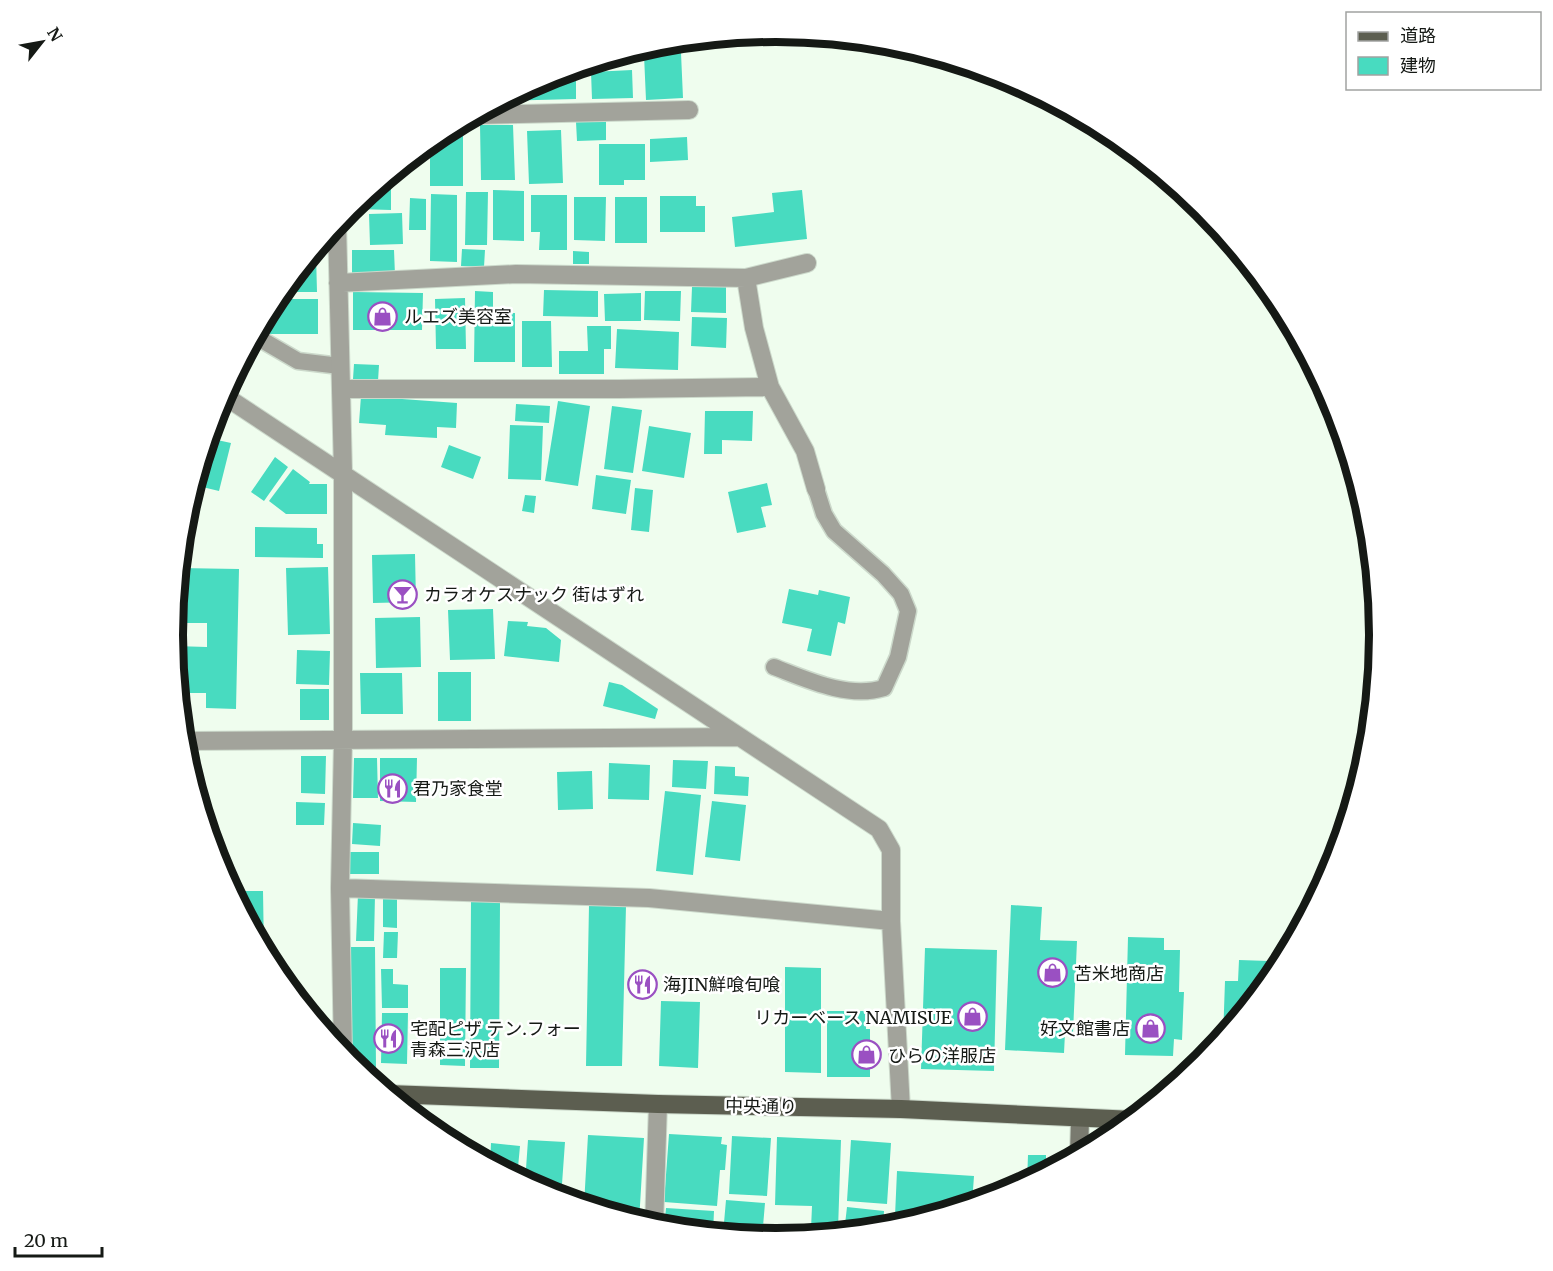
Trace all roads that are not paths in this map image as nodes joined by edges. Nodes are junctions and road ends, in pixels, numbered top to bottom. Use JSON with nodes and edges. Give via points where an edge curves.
{"nodes":[{"id":1,"x":689,"y":110,"type":"dead end"},
{"id":2,"x":493,"y":115,"type":"edge"},
{"id":3,"x":338,"y":236,"type":"edge"},
{"id":4,"x":807,"y":263,"type":"dead end"},
{"id":5,"x":746,"y":278,"type":"junction"},
{"id":6,"x":338,"y":283,"type":"junction"},
{"id":7,"x":262,"y":340,"type":"edge"},
{"id":8,"x":340,"y":366,"type":"junction"},
{"id":9,"x":770,"y":387,"type":"junction"},
{"id":10,"x":341,"y":389,"type":"junction"},
{"id":11,"x":231,"y":400,"type":"edge"},
{"id":12,"x":343,"y":473,"type":"junction"},
{"id":13,"x":816,"y":489,"type":"joint"},
{"id":14,"x":774,"y":667,"type":"dead end"},
{"id":15,"x":738,"y":737,"type":"junction"},
{"id":16,"x":343,"y":740,"type":"junction"},
{"id":17,"x":192,"y":741,"type":"edge"},
{"id":18,"x":340,"y":888,"type":"junction"},
{"id":19,"x":891,"y":921,"type":"junction"},
{"id":20,"x":343,"y":1040,"type":"edge"},
{"id":21,"x":401,"y":1094,"type":"edge"},
{"id":22,"x":658,"y":1104,"type":"junction"},
{"id":23,"x":901,"y":1109,"type":"junction"},
{"id":24,"x":1080,"y":1118,"type":"junction"},
{"id":25,"x":1119,"y":1119,"type":"edge"},
{"id":26,"x":1079,"y":1145,"type":"edge"},
{"id":27,"x":654,"y":1216,"type":"edge"}],
"edges":[{"from":1,"to":2,"type":"street"},
{"from":3,"to":6,"type":"street"},
{"from":4,"to":5,"type":"street"},
{"from":5,"to":6,"type":"street","via":[[516,274]]},
{"from":5,"to":9,"type":"street"},
{"from":6,"to":8,"type":"street"},
{"from":7,"to":8,"type":"lane","via":[[298,361]]},
{"from":8,"to":10,"type":"street"},
{"from":9,"to":10,"type":"street"},
{"from":9,"to":13,"type":"street","via":[[805,452]]},
{"from":10,"to":12,"type":"street"},
{"from":11,"to":12,"type":"street"},
{"from":12,"to":15,"type":"street"},
{"from":12,"to":16,"type":"street"},
{"from":13,"to":14,"type":"lane","via":[[834,531],[901,594],[908,611],[898,657],[884,688],[870,692],[818,684]]},
{"from":15,"to":16,"type":"street"},
{"from":15,"to":19,"type":"street","via":[[879,829],[891,850]]},
{"from":16,"to":17,"type":"street"},
{"from":16,"to":18,"type":"street"},
{"from":18,"to":19,"type":"street","via":[[649,898]]},
{"from":18,"to":20,"type":"street"},
{"from":19,"to":23,"type":"street"},
{"from":21,"to":22,"type":"main road","name":"中央通り"},
{"from":22,"to":23,"type":"main road","name":"中央通り"},
{"from":22,"to":27,"type":"street"},
{"from":23,"to":24,"type":"main road","name":"中央通り"},
{"from":24,"to":25,"type":"main road","name":"中央通り"},
{"from":24,"to":26,"type":"street"}]}
